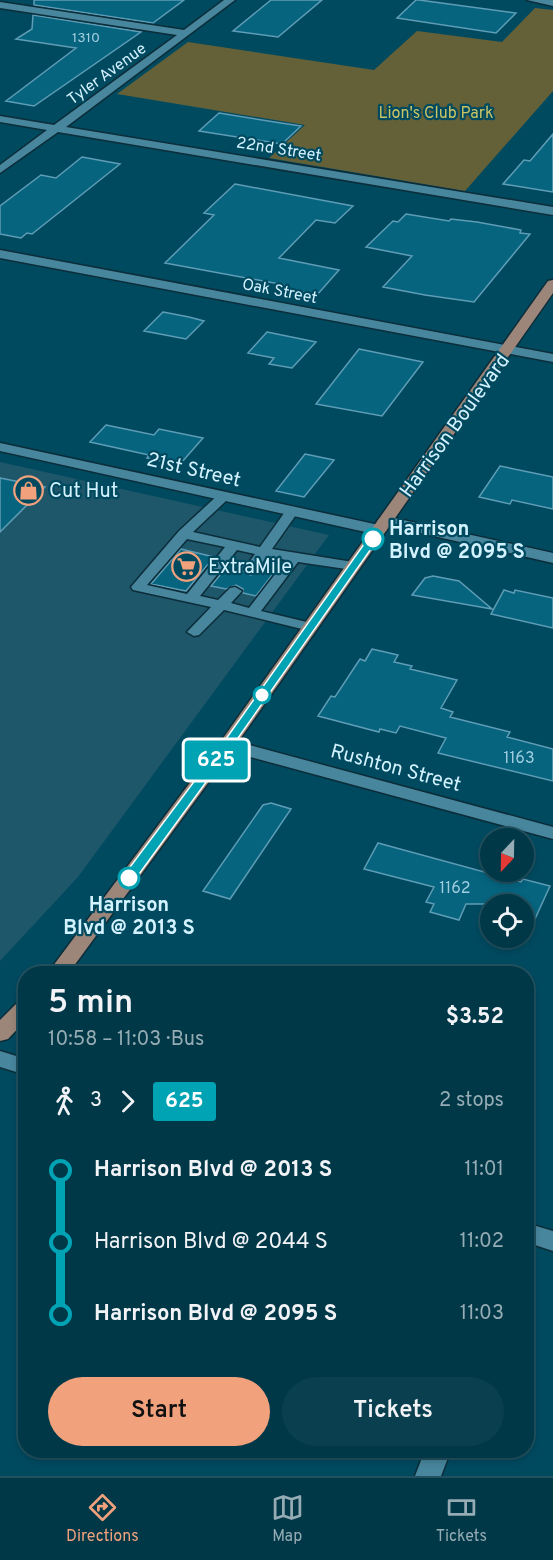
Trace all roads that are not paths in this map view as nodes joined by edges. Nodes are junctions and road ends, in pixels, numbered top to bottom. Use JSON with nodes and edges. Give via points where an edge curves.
{"nodes":[{"id":1,"x":231,"y":0,"type":"edge"},
{"id":2,"x":532,"y":0,"type":"edge"},
{"id":3,"x":553,"y":3,"type":"edge"},
{"id":4,"x":0,"y":5,"type":"edge"},
{"id":5,"x":186,"y":33,"type":"junction"},
{"id":6,"x":0,"y":119,"type":"edge"},
{"id":7,"x":57,"y":128,"type":"junction"},
{"id":8,"x":0,"y":170,"type":"edge"},
{"id":9,"x":553,"y":211,"type":"edge"},
{"id":10,"x":0,"y":254,"type":"edge"},
{"id":11,"x":553,"y":284,"type":"edge"},
{"id":12,"x":508,"y":350,"type":"junction"},
{"id":13,"x":553,"y":358,"type":"edge"},
{"id":14,"x":0,"y":447,"type":"edge"},
{"id":15,"x":223,"y":497,"type":"junction"},
{"id":16,"x":292,"y":512,"type":"junction"},
{"id":17,"x":382,"y":526,"type":"junction"},
{"id":18,"x":184,"y":534,"type":"junction"},
{"id":19,"x":234,"y":545,"type":"junction"},
{"id":20,"x":264,"y":551,"type":"junction"},
{"id":21,"x":294,"y":558,"type":"junction"},
{"id":22,"x":553,"y":558,"type":"edge"},
{"id":23,"x":353,"y":566,"type":"junction"},
{"id":24,"x":251,"y":568,"type":"dead end"},
{"id":25,"x":235,"y":591,"type":"dead end"},
{"id":26,"x":191,"y":598,"type":"junction"},
{"id":27,"x":221,"y":605,"type":"junction"},
{"id":28,"x":252,"y":613,"type":"junction"},
{"id":29,"x":310,"y":627,"type":"junction"},
{"id":30,"x":194,"y":632,"type":"dead end"},
{"id":31,"x":227,"y":745,"type":"junction"},
{"id":32,"x":553,"y":833,"type":"edge"},
{"id":33,"x":63,"y":966,"type":"edge"},
{"id":34,"x":18,"y":1014,"type":"edge"},
{"id":35,"x":0,"y":1033,"type":"edge"},
{"id":36,"x":0,"y":1059,"type":"edge"},
{"id":37,"x":18,"y":1065,"type":"edge"},
{"id":38,"x":534,"y":1235,"type":"edge"},
{"id":39,"x":553,"y":1241,"type":"edge"},
{"id":40,"x":435,"y":1458,"type":"edge"},
{"id":41,"x":428,"y":1476,"type":"edge"}],
"edges":[{"from":1,"to":5,"type":"street","name":"Tyler Avenue"},
{"from":2,"to":3,"type":"street"},
{"from":4,"to":5,"type":"street"},
{"from":5,"to":7,"type":"street","name":"Tyler Avenue"},
{"from":6,"to":7,"type":"street","name":"22nd Street"},
{"from":7,"to":8,"type":"street","name":"Tyler Avenue"},
{"from":7,"to":9,"type":"street","name":"22nd Street"},
{"from":10,"to":12,"type":"street","name":"Oak Street"},
{"from":11,"to":12,"type":"main road","name":"Harrison Boulevard"},
{"from":12,"to":13,"type":"street","name":"Oak Street"},
{"from":12,"to":17,"type":"main road","name":"Harrison Boulevard"},
{"from":14,"to":15,"type":"street","name":"21st Street"},
{"from":15,"to":16,"type":"street","name":"21st Street"},
{"from":15,"to":18,"type":"lane"},
{"from":16,"to":17,"type":"street","name":"21st Street"},
{"from":16,"to":20,"type":"lane"},
{"from":17,"to":22,"type":"street","name":"21st Street"},
{"from":17,"to":23,"type":"main road","name":"Harrison Boulevard"},
{"from":18,"to":19,"type":"lane"},
{"from":18,"to":26,"type":"lane","via":[[138,587]]},
{"from":19,"to":20,"type":"lane"},
{"from":19,"to":26,"type":"lane"},
{"from":20,"to":21,"type":"lane"},
{"from":20,"to":24,"type":"lane"},
{"from":21,"to":23,"type":"lane"},
{"from":21,"to":28,"type":"lane"},
{"from":23,"to":29,"type":"main road","name":"Harrison Boulevard"},
{"from":25,"to":27,"type":"lane"},
{"from":26,"to":27,"type":"lane"},
{"from":27,"to":28,"type":"lane"},
{"from":27,"to":30,"type":"lane"},
{"from":28,"to":29,"type":"lane"},
{"from":29,"to":31,"type":"main road","name":"Harrison Boulevard"},
{"from":31,"to":32,"type":"street","name":"Rushton Street"},
{"from":31,"to":33,"type":"main road","name":"Harrison Boulevard"},
{"from":34,"to":35,"type":"main road"},
{"from":36,"to":37,"type":"street"},
{"from":38,"to":39,"type":"street"},
{"from":40,"to":41,"type":"street"}]}
